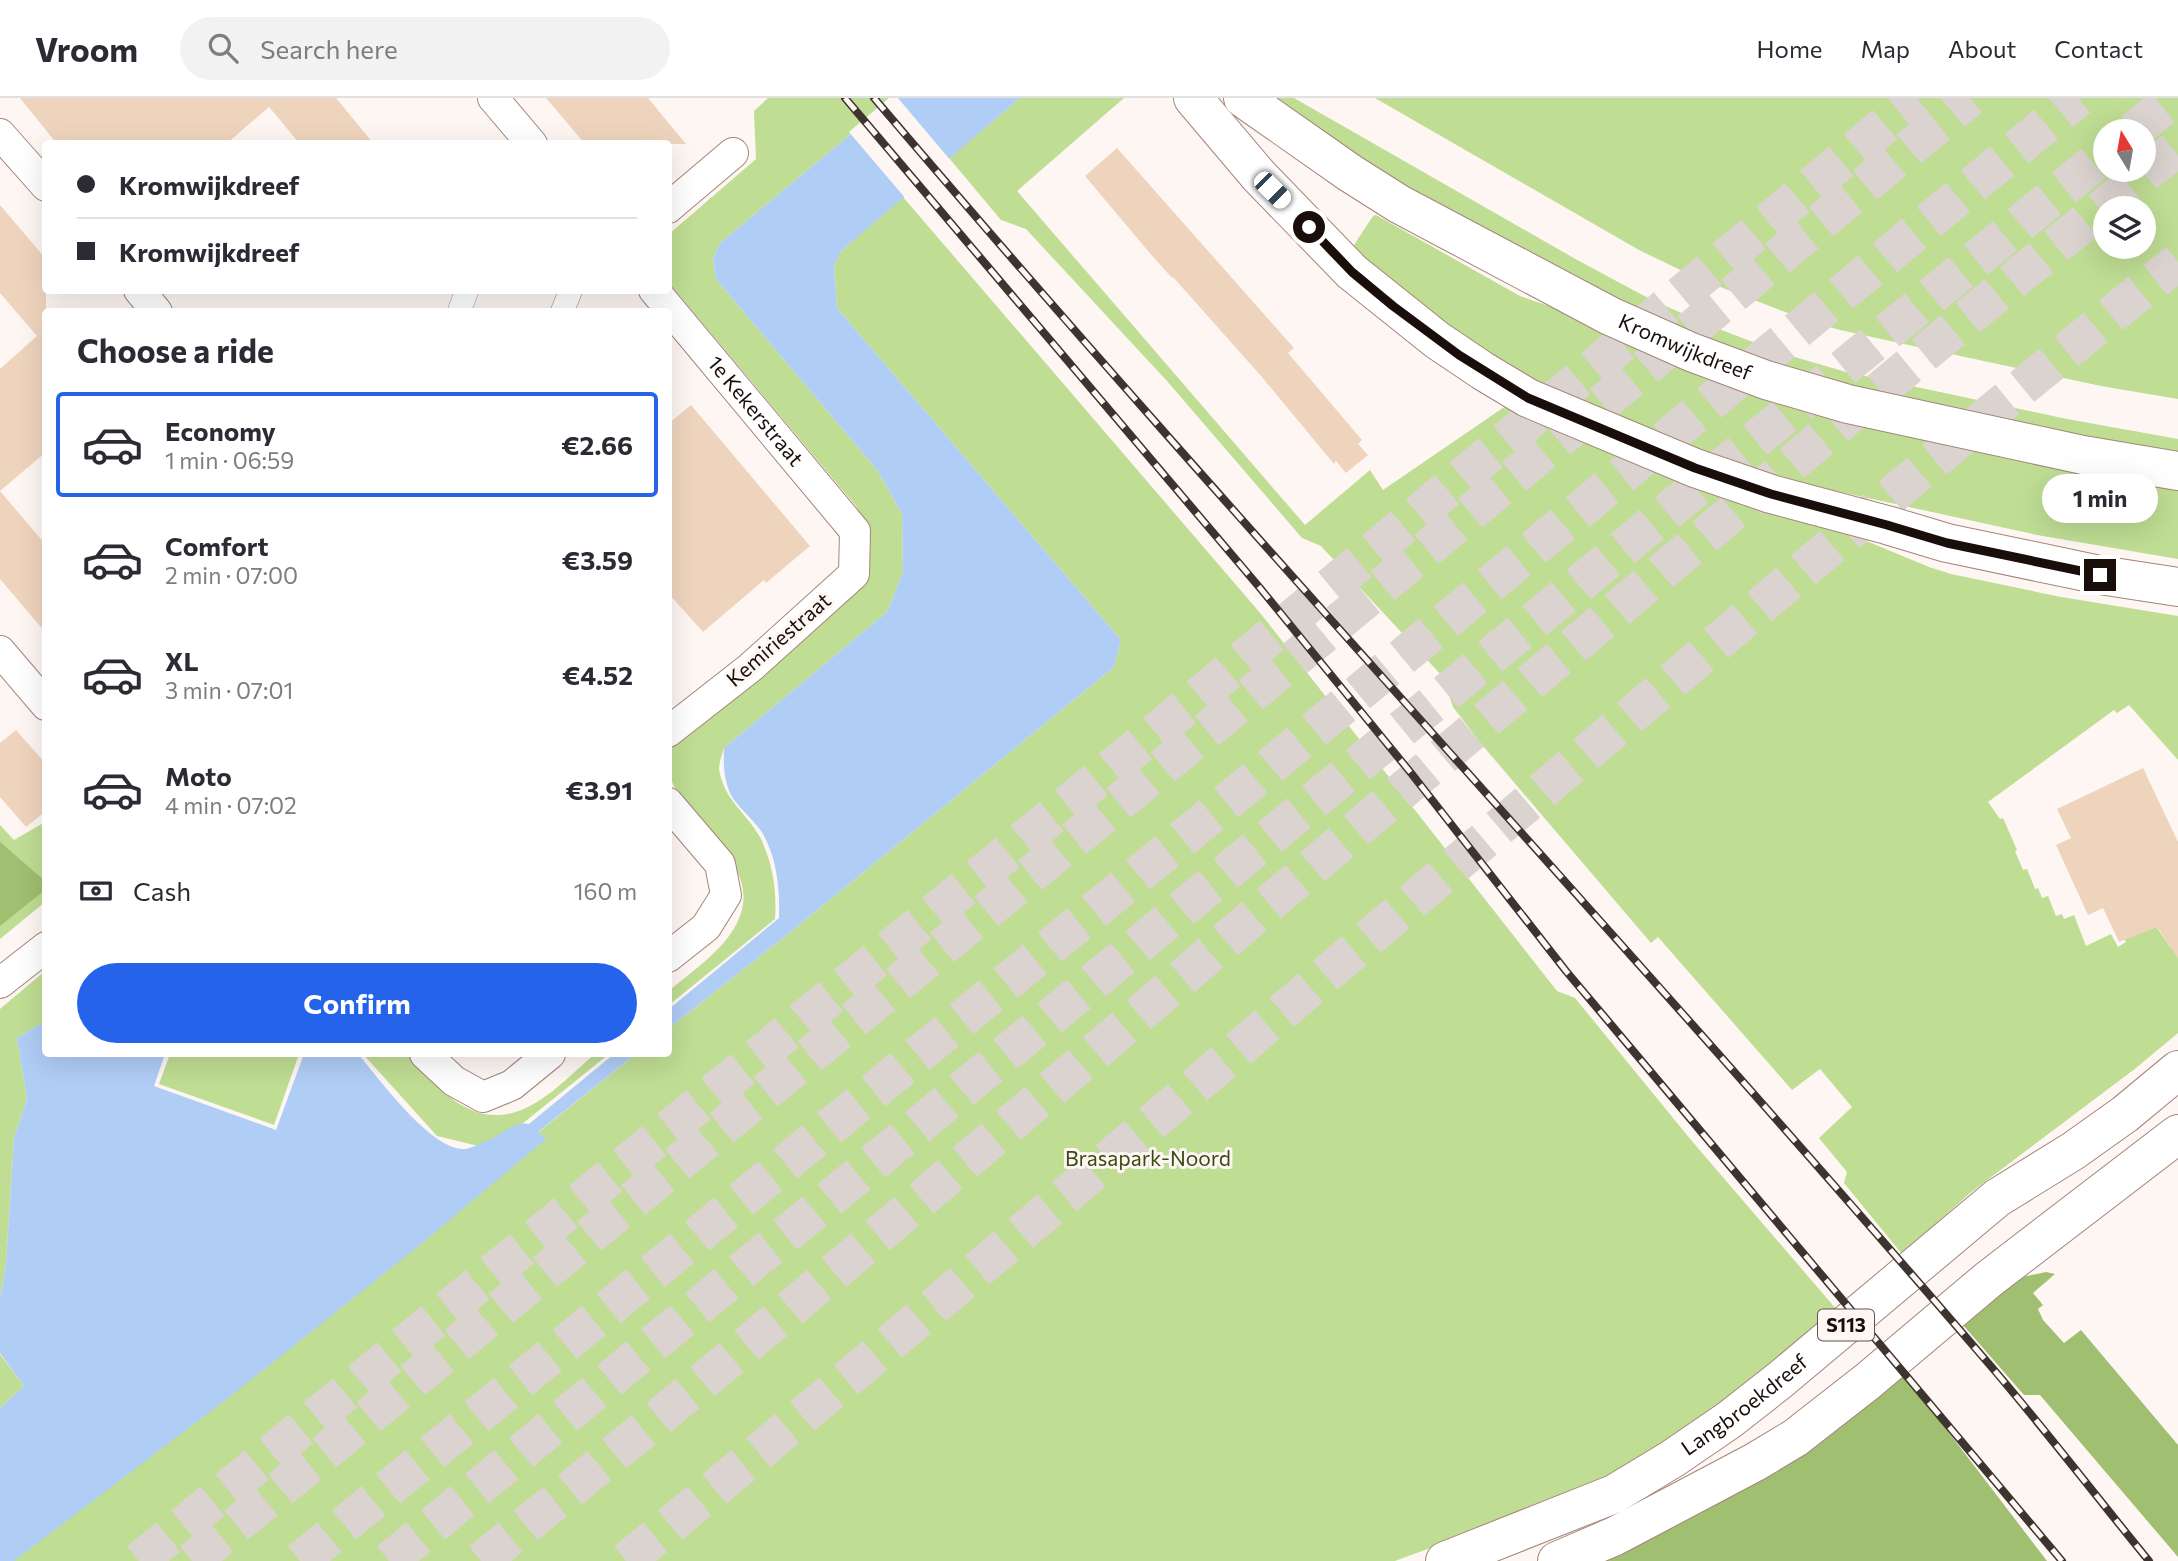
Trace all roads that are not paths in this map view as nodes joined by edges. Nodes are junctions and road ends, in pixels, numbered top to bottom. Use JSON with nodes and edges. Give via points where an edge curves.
{"nodes":[{"id":1,"x":493,"y":98,"type":"edge"},
{"id":2,"x":1193,"y":98,"type":"edge"},
{"id":3,"x":1243,"y":98,"type":"edge"},
{"id":4,"x":0,"y":134,"type":"edge"},
{"id":5,"x":529,"y":140,"type":"edge"},
{"id":6,"x":733,"y":153,"type":"dead end"},
{"id":7,"x":42,"y":181,"type":"edge"},
{"id":8,"x":672,"y":205,"type":"edge"},
{"id":9,"x":142,"y":294,"type":"edge"},
{"id":10,"x":657,"y":294,"type":"edge"},
{"id":11,"x":154,"y":308,"type":"edge"},
{"id":12,"x":669,"y":308,"type":"edge"},
{"id":13,"x":672,"y":312,"type":"edge"},
{"id":14,"x":2178,"y":471,"type":"edge"},
{"id":15,"x":855,"y":531,"type":"joint"},
{"id":16,"x":2178,"y":587,"type":"edge"},
{"id":17,"x":0,"y":651,"type":"edge"},
{"id":18,"x":42,"y":700,"type":"edge"},
{"id":19,"x":672,"y":729,"type":"edge"},
{"id":20,"x":672,"y":808,"type":"edge"},
{"id":21,"x":42,"y":950,"type":"edge"},
{"id":22,"x":672,"y":954,"type":"edge"},
{"id":23,"x":0,"y":983,"type":"edge"},
{"id":24,"x":428,"y":1057,"type":"edge"},
{"id":25,"x":546,"y":1057,"type":"edge"},
{"id":26,"x":2178,"y":1070,"type":"edge"},
{"id":27,"x":2178,"y":1133,"type":"edge"},
{"id":28,"x":1445,"y":1561,"type":"edge"},
{"id":29,"x":1557,"y":1561,"type":"edge"}],
"edges":[{"from":1,"to":5,"type":"street"},
{"from":2,"to":16,"type":"main road","via":[[1259,176],[1352,272],[1437,340],[1528,398],[1695,468],[1795,501],[1947,543]]},
{"from":3,"to":14,"type":"main road","name":"Kromwijkdreef","via":[[1399,204],[1610,316],[1691,352],[1849,404]]},
{"from":4,"to":7,"type":"street"},
{"from":6,"to":8,"type":"street"},
{"from":9,"to":11,"type":"street"},
{"from":10,"to":12,"type":"street","name":"1e Kekerstraat"},
{"from":13,"to":15,"type":"street","name":"1e Kekerstraat"},
{"from":15,"to":19,"type":"street","name":"Kemiriestraat","via":[[853,575],[751,667]]},
{"from":17,"to":18,"type":"street"},
{"from":20,"to":22,"type":"street","via":[[720,864],[726,895],[706,927]]},
{"from":21,"to":23,"type":"street"},
{"from":24,"to":25,"type":"street","via":[[454,1081],[483,1097],[512,1085]]},
{"from":26,"to":28,"type":"main road","name":"Langbroekdreef","number":"S113","via":[[2084,1143],[1997,1198],[1780,1380],[1672,1459],[1614,1494]]},
{"from":27,"to":29,"type":"main road","number":"S113","via":[[1989,1279],[1795,1438],[1615,1536]]}]}
